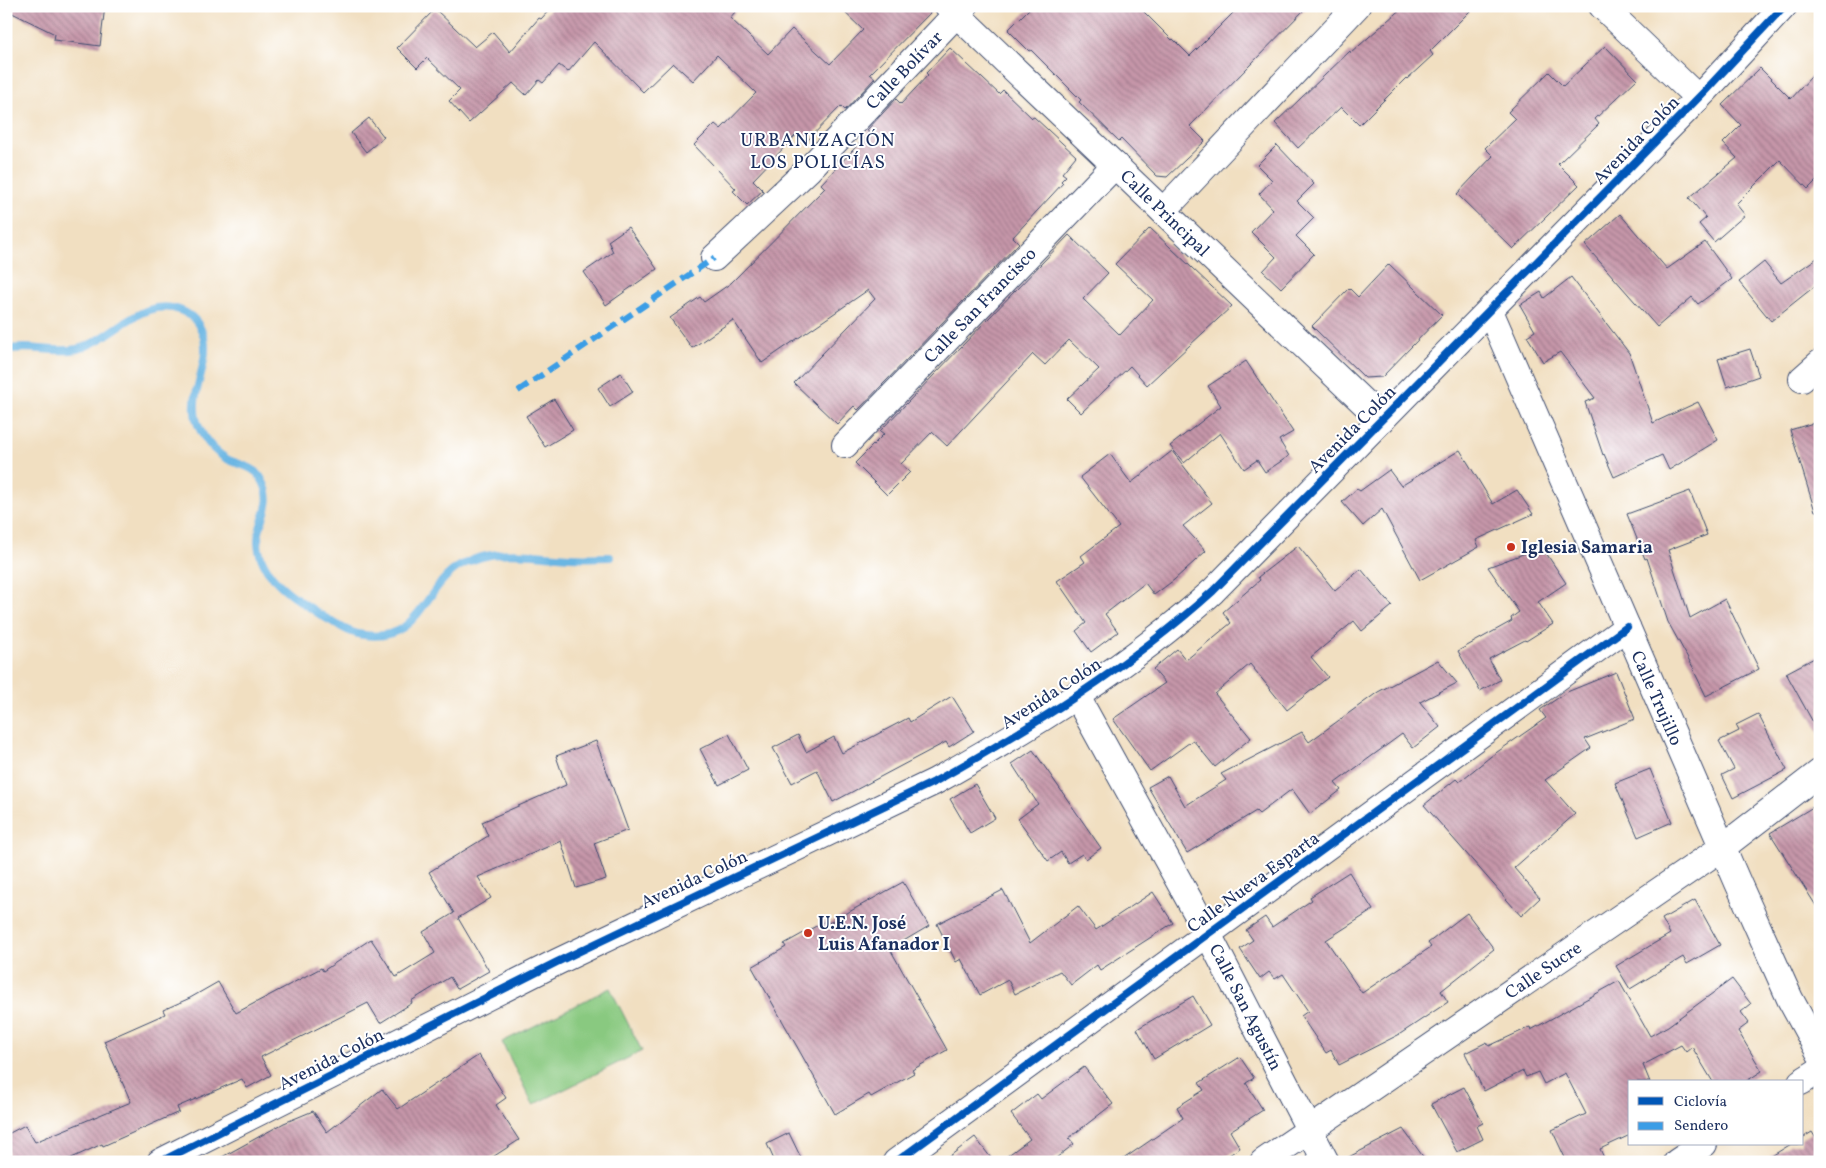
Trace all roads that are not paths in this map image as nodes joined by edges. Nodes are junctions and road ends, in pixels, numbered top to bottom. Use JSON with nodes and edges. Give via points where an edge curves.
{"nodes":[{"id":1,"x":1357,"y":6,"type":"edge"},
{"id":2,"x":1602,"y":6,"type":"edge"},
{"id":3,"x":1784,"y":6,"type":"edge"},
{"id":4,"x":956,"y":9,"type":"edge"},
{"id":5,"x":1698,"y":98,"type":"junction"},
{"id":6,"x":1115,"y":165,"type":"junction"},
{"id":7,"x":1163,"y":211,"type":"junction"},
{"id":8,"x":714,"y":258,"type":"dead end"},
{"id":9,"x":1490,"y":311,"type":"junction"},
{"id":10,"x":1382,"y":420,"type":"junction"},
{"id":11,"x":845,"y":445,"type":"dead end"},
{"id":12,"x":1627,"y":627,"type":"junction"},
{"id":13,"x":1076,"y":695,"type":"junction"},
{"id":14,"x":1820,"y":772,"type":"edge"},
{"id":15,"x":1723,"y":847,"type":"junction"},
{"id":16,"x":1208,"y":934,"type":"junction"},
{"id":17,"x":1820,"y":1054,"type":"edge"},
{"id":18,"x":1820,"y":1070,"type":"edge"},
{"id":19,"x":1804,"y":1080,"type":"edge"},
{"id":20,"x":1310,"y":1130,"type":"junction"},
{"id":21,"x":1701,"y":1146,"type":"edge"},
{"id":22,"x":160,"y":1162,"type":"edge"},
{"id":23,"x":896,"y":1162,"type":"edge"},
{"id":24,"x":1263,"y":1162,"type":"edge"},
{"id":25,"x":1326,"y":1162,"type":"edge"},
{"id":26,"x":1677,"y":1162,"type":"edge"}],
"edges":[{"from":1,"to":7,"type":"street"},
{"from":2,"to":5,"type":"street"},
{"from":3,"to":5,"type":"street","name":"Avenida Colón"},
{"from":4,"to":6,"type":"street","name":"Calle Principal"},
{"from":4,"to":8,"type":"street","name":"Calle Bolívar","via":[[808,170]]},
{"from":5,"to":9,"type":"street","name":"Avenida Colón"},
{"from":6,"to":7,"type":"street","name":"Calle Principal"},
{"from":6,"to":11,"type":"street","name":"Calle San Francisco"},
{"from":7,"to":10,"type":"street","name":"Calle Principal"},
{"from":9,"to":10,"type":"street","name":"Avenida Colón"},
{"from":9,"to":12,"type":"street","name":"Calle Trujillo"},
{"from":10,"to":13,"type":"street","name":"Avenida Colón","via":[[1184,617]]},
{"from":12,"to":15,"type":"street","name":"Calle Trujillo"},
{"from":12,"to":16,"type":"street","name":"Calle Nueva Esparta"},
{"from":13,"to":16,"type":"street","name":"Calle San Agustín"},
{"from":13,"to":22,"type":"street","name":"Avenida Colón","via":[[934,782],[557,962]]},
{"from":14,"to":15,"type":"street","name":"Calle Sucre"},
{"from":15,"to":17,"type":"street","name":"Calle Trujillo","via":[[1790,999]]},
{"from":15,"to":20,"type":"street","name":"Calle Sucre"},
{"from":16,"to":20,"type":"street","name":"Calle San Agustín"},
{"from":16,"to":23,"type":"street","name":"Calle Nueva Esparta"},
{"from":18,"to":19,"type":"street"},
{"from":20,"to":24,"type":"street","name":"Calle Sucre"},
{"from":20,"to":25,"type":"street","name":"Calle San Agustín"},
{"from":21,"to":26,"type":"street"}]}
